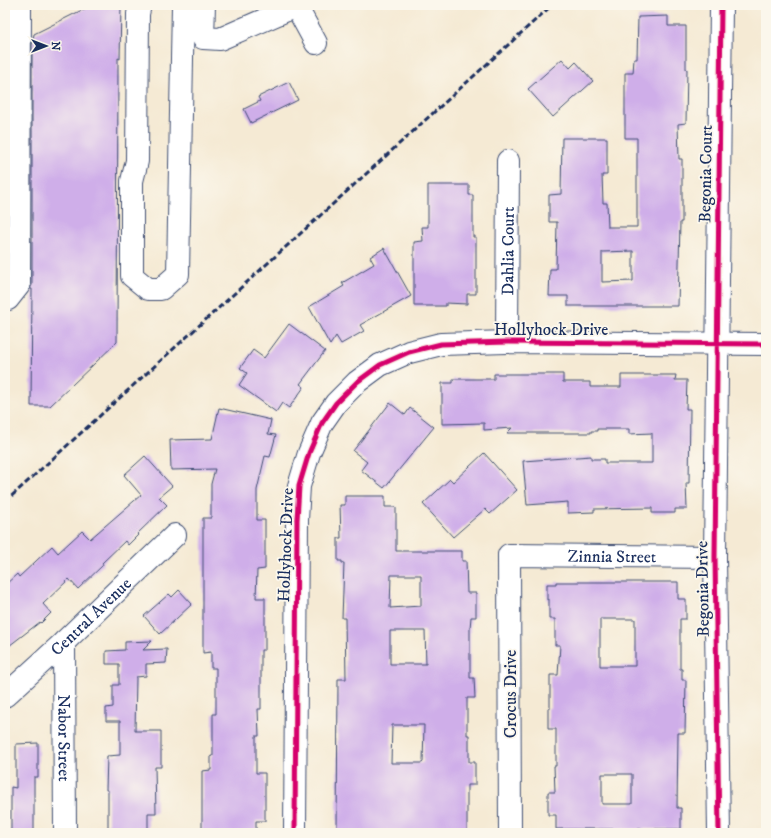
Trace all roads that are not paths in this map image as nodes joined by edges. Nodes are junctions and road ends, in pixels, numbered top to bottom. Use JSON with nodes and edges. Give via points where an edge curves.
{"nodes":[{"id":1,"x":20,"y":5,"type":"edge"},
{"id":2,"x":140,"y":5,"type":"edge"},
{"id":3,"x":183,"y":5,"type":"edge"},
{"id":4,"x":204,"y":5,"type":"edge"},
{"id":5,"x":721,"y":5,"type":"edge"},
{"id":6,"x":316,"y":43,"type":"dead end"},
{"id":7,"x":508,"y":161,"type":"dead end"},
{"id":8,"x":8,"y":299,"type":"dead end"},
{"id":9,"x":507,"y":342,"type":"junction"},
{"id":10,"x":717,"y":344,"type":"junction"},
{"id":11,"x":766,"y":344,"type":"edge"},
{"id":12,"x":176,"y":535,"type":"dead end"},
{"id":13,"x":509,"y":555,"type":"joint"},
{"id":14,"x":715,"y":557,"type":"junction"},
{"id":15,"x":64,"y":642,"type":"junction"},
{"id":16,"x":5,"y":696,"type":"edge"},
{"id":17,"x":65,"y":833,"type":"edge"},
{"id":18,"x":295,"y":833,"type":"edge"},
{"id":19,"x":510,"y":833,"type":"edge"},
{"id":20,"x":720,"y":833,"type":"edge"}],
"edges":[{"from":1,"to":8,"type":"street","via":[[18,285]]},
{"from":2,"to":3,"type":"street","via":[[137,161],[132,181],[132,276],[148,289],[161,288],[178,274]]},
{"from":4,"to":6,"type":"street","via":[[203,38],[220,39],[296,6]]},
{"from":5,"to":10,"type":"street","name":"Begonia Court"},
{"from":7,"to":9,"type":"street","name":"Dahlia Court"},
{"from":9,"to":10,"type":"street","name":"Hollyhock Drive"},
{"from":9,"to":18,"type":"street","name":"Hollyhock Drive","via":[[441,344],[409,352],[380,365],[336,402],[322,424],[309,453],[299,486],[297,520]]},
{"from":10,"to":11,"type":"street","name":"Hollyhock Drive"},
{"from":10,"to":14,"type":"street","name":"Begonia Drive"},
{"from":12,"to":15,"type":"street","name":"Central Avenue"},
{"from":13,"to":14,"type":"street","name":"Zinnia Street"},
{"from":13,"to":19,"type":"street","name":"Crocus Drive"},
{"from":14,"to":20,"type":"street","name":"Begonia Drive"},
{"from":15,"to":16,"type":"street","name":"Central Avenue"},
{"from":15,"to":17,"type":"street","name":"Nabor Street"}]}
